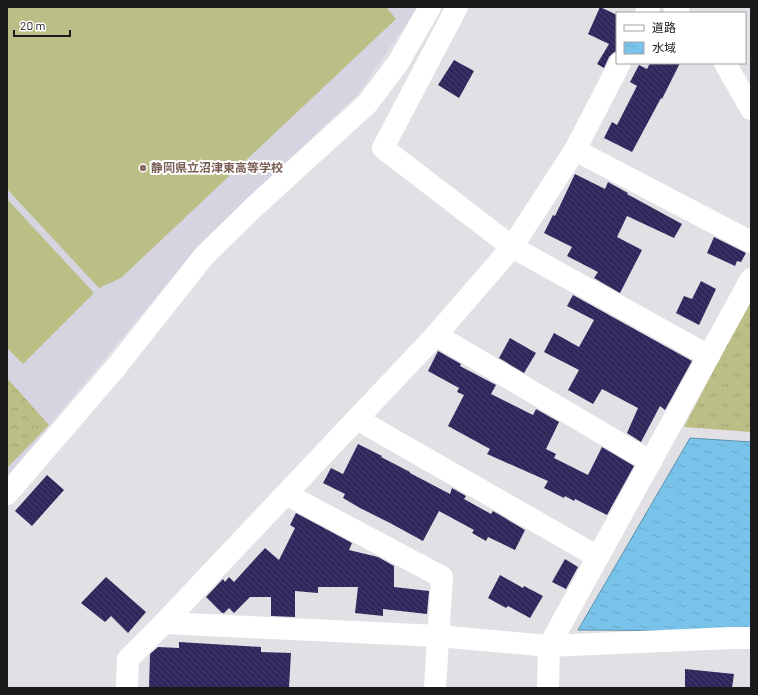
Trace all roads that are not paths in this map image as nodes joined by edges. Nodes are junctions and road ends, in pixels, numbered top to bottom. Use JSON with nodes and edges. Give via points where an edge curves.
{"nodes":[{"id":1,"x":430,"y":7,"type":"edge"},
{"id":2,"x":457,"y":7,"type":"edge"},
{"id":3,"x":619,"y":64,"type":"edge"},
{"id":4,"x":727,"y":64,"type":"edge"},
{"id":5,"x":751,"y":109,"type":"edge"},
{"id":6,"x":575,"y":150,"type":"junction"},
{"id":7,"x":751,"y":242,"type":"edge"},
{"id":8,"x":512,"y":247,"type":"junction"},
{"id":9,"x":751,"y":279,"type":"edge"},
{"id":10,"x":436,"y":335,"type":"junction"},
{"id":11,"x":709,"y":356,"type":"junction"},
{"id":12,"x":357,"y":419,"type":"junction"},
{"id":13,"x":651,"y":462,"type":"junction"},
{"id":14,"x":7,"y":494,"type":"edge"},
{"id":15,"x":286,"y":494,"type":"junction"},
{"id":16,"x":598,"y":557,"type":"junction"},
{"id":17,"x":164,"y":623,"type":"junction"},
{"id":18,"x":438,"y":636,"type":"junction"},
{"id":19,"x":751,"y":638,"type":"edge"},
{"id":20,"x":549,"y":646,"type":"junction"},
{"id":21,"x":127,"y":688,"type":"edge"},
{"id":22,"x":435,"y":688,"type":"edge"},
{"id":23,"x":548,"y":688,"type":"edge"}],
"edges":[{"from":1,"to":14,"type":"street","via":[[398,63],[367,104],[204,256],[117,366]]},
{"from":2,"to":8,"type":"street","via":[[383,148]]},
{"from":3,"to":6,"type":"street"},
{"from":4,"to":5,"type":"street"},
{"from":6,"to":7,"type":"street"},
{"from":6,"to":8,"type":"street"},
{"from":8,"to":10,"type":"street"},
{"from":8,"to":11,"type":"street"},
{"from":9,"to":11,"type":"street"},
{"from":10,"to":12,"type":"street"},
{"from":10,"to":13,"type":"street"},
{"from":11,"to":13,"type":"street"},
{"from":12,"to":15,"type":"street"},
{"from":12,"to":16,"type":"street"},
{"from":13,"to":16,"type":"street"},
{"from":15,"to":17,"type":"street"},
{"from":15,"to":18,"type":"street","via":[[442,577]]},
{"from":16,"to":20,"type":"street"},
{"from":17,"to":18,"type":"street"},
{"from":17,"to":21,"type":"street","via":[[128,659]]},
{"from":18,"to":20,"type":"street"},
{"from":18,"to":22,"type":"street"},
{"from":19,"to":20,"type":"street"},
{"from":20,"to":23,"type":"street"}]}
